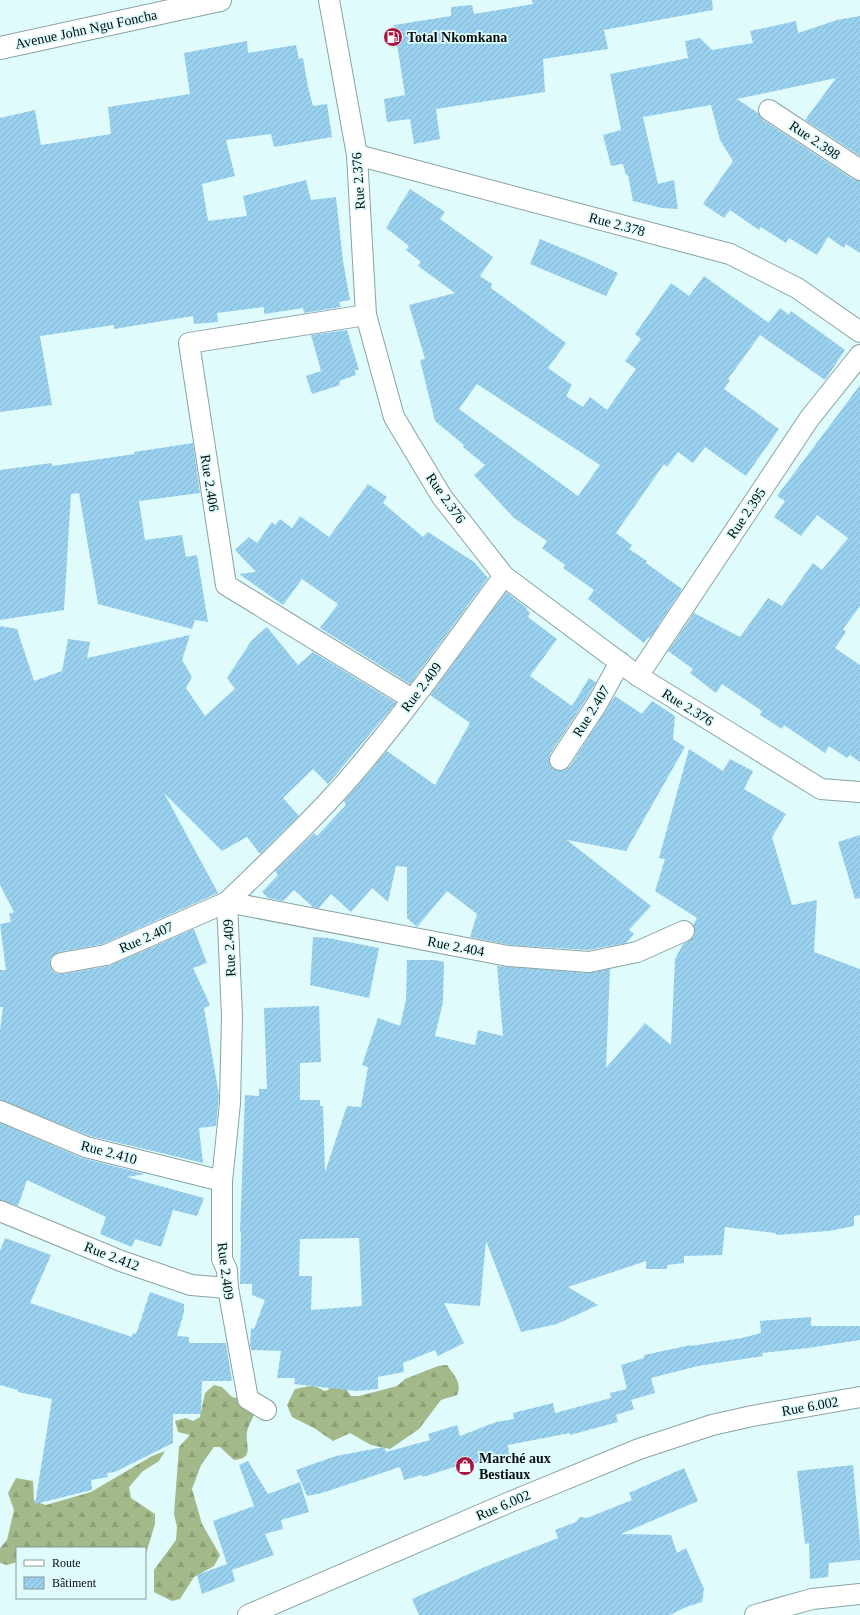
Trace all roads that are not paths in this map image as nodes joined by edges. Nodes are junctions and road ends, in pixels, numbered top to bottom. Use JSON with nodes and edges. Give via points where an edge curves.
{"nodes":[{"id":1,"x":220,"y":0,"type":"edge"},
{"id":2,"x":329,"y":0,"type":"edge"},
{"id":3,"x":0,"y":48,"type":"edge"},
{"id":4,"x":769,"y":110,"type":"dead end"},
{"id":5,"x":357,"y":155,"type":"junction"},
{"id":6,"x":860,"y":170,"type":"edge"},
{"id":7,"x":366,"y":315,"type":"junction"},
{"id":8,"x":860,"y":332,"type":"edge"},
{"id":9,"x":860,"y":355,"type":"edge"},
{"id":10,"x":504,"y":576,"type":"junction"},
{"id":11,"x":620,"y":662,"type":"junction"},
{"id":12,"x":638,"y":676,"type":"junction"},
{"id":13,"x":412,"y":699,"type":"junction"},
{"id":14,"x":560,"y":760,"type":"dead end"},
{"id":15,"x":860,"y":792,"type":"edge"},
{"id":16,"x":227,"y":902,"type":"junction"},
{"id":17,"x":684,"y":932,"type":"dead end"},
{"id":18,"x":61,"y":963,"type":"dead end"},
{"id":19,"x":0,"y":1111,"type":"edge"},
{"id":20,"x":222,"y":1181,"type":"junction"},
{"id":21,"x":0,"y":1211,"type":"edge"},
{"id":22,"x":228,"y":1288,"type":"junction"},
{"id":23,"x":860,"y":1397,"type":"edge"},
{"id":24,"x":266,"y":1410,"type":"dead end"},
{"id":25,"x":860,"y":1594,"type":"edge"},
{"id":26,"x":760,"y":1614,"type":"edge"},
{"id":27,"x":248,"y":1615,"type":"edge"}],
"edges":[{"from":1,"to":3,"type":"main road","name":"Avenue John Ngu Foncha"},
{"from":2,"to":5,"type":"street","name":"Rue 2.376"},
{"from":4,"to":6,"type":"street","name":"Rue 2.398"},
{"from":5,"to":7,"type":"street","name":"Rue 2.376"},
{"from":5,"to":8,"type":"street","name":"Rue 2.378","via":[[730,254],[797,288]]},
{"from":7,"to":10,"type":"street","name":"Rue 2.376","via":[[394,417],[442,497]]},
{"from":7,"to":13,"type":"street","name":"Rue 2.406","via":[[189,343],[226,585]]},
{"from":9,"to":12,"type":"street","name":"Rue 2.395","via":[[809,419]]},
{"from":10,"to":11,"type":"street","name":"Rue 2.376"},
{"from":10,"to":13,"type":"street","name":"Rue 2.409"},
{"from":11,"to":12,"type":"street","name":"Rue 2.376"},
{"from":11,"to":14,"type":"street","name":"Rue 2.407","via":[[597,704]]},
{"from":12,"to":15,"type":"street","name":"Rue 2.376","via":[[821,789]]},
{"from":13,"to":16,"type":"street","name":"Rue 2.409","via":[[345,783],[284,848]]},
{"from":16,"to":17,"type":"street","name":"Rue 2.404","via":[[508,956],[589,962],[637,952]]},
{"from":16,"to":18,"type":"street","name":"Rue 2.407","via":[[106,955]]},
{"from":16,"to":20,"type":"street","name":"Rue 2.409","via":[[232,1016],[230,1103]]},
{"from":19,"to":20,"type":"street","name":"Rue 2.410","via":[[86,1147]]},
{"from":20,"to":22,"type":"street","name":"Rue 2.409","via":[[222,1259],[227,1270]]},
{"from":21,"to":22,"type":"street","name":"Rue 2.412","via":[[135,1266],[191,1285]]},
{"from":22,"to":24,"type":"street","name":"Rue 2.409","via":[[248,1399]]},
{"from":23,"to":27,"type":"street","name":"Rue 6.002","via":[[712,1425],[639,1449]]},
{"from":25,"to":26,"type":"street","via":[[812,1599]]}]}
